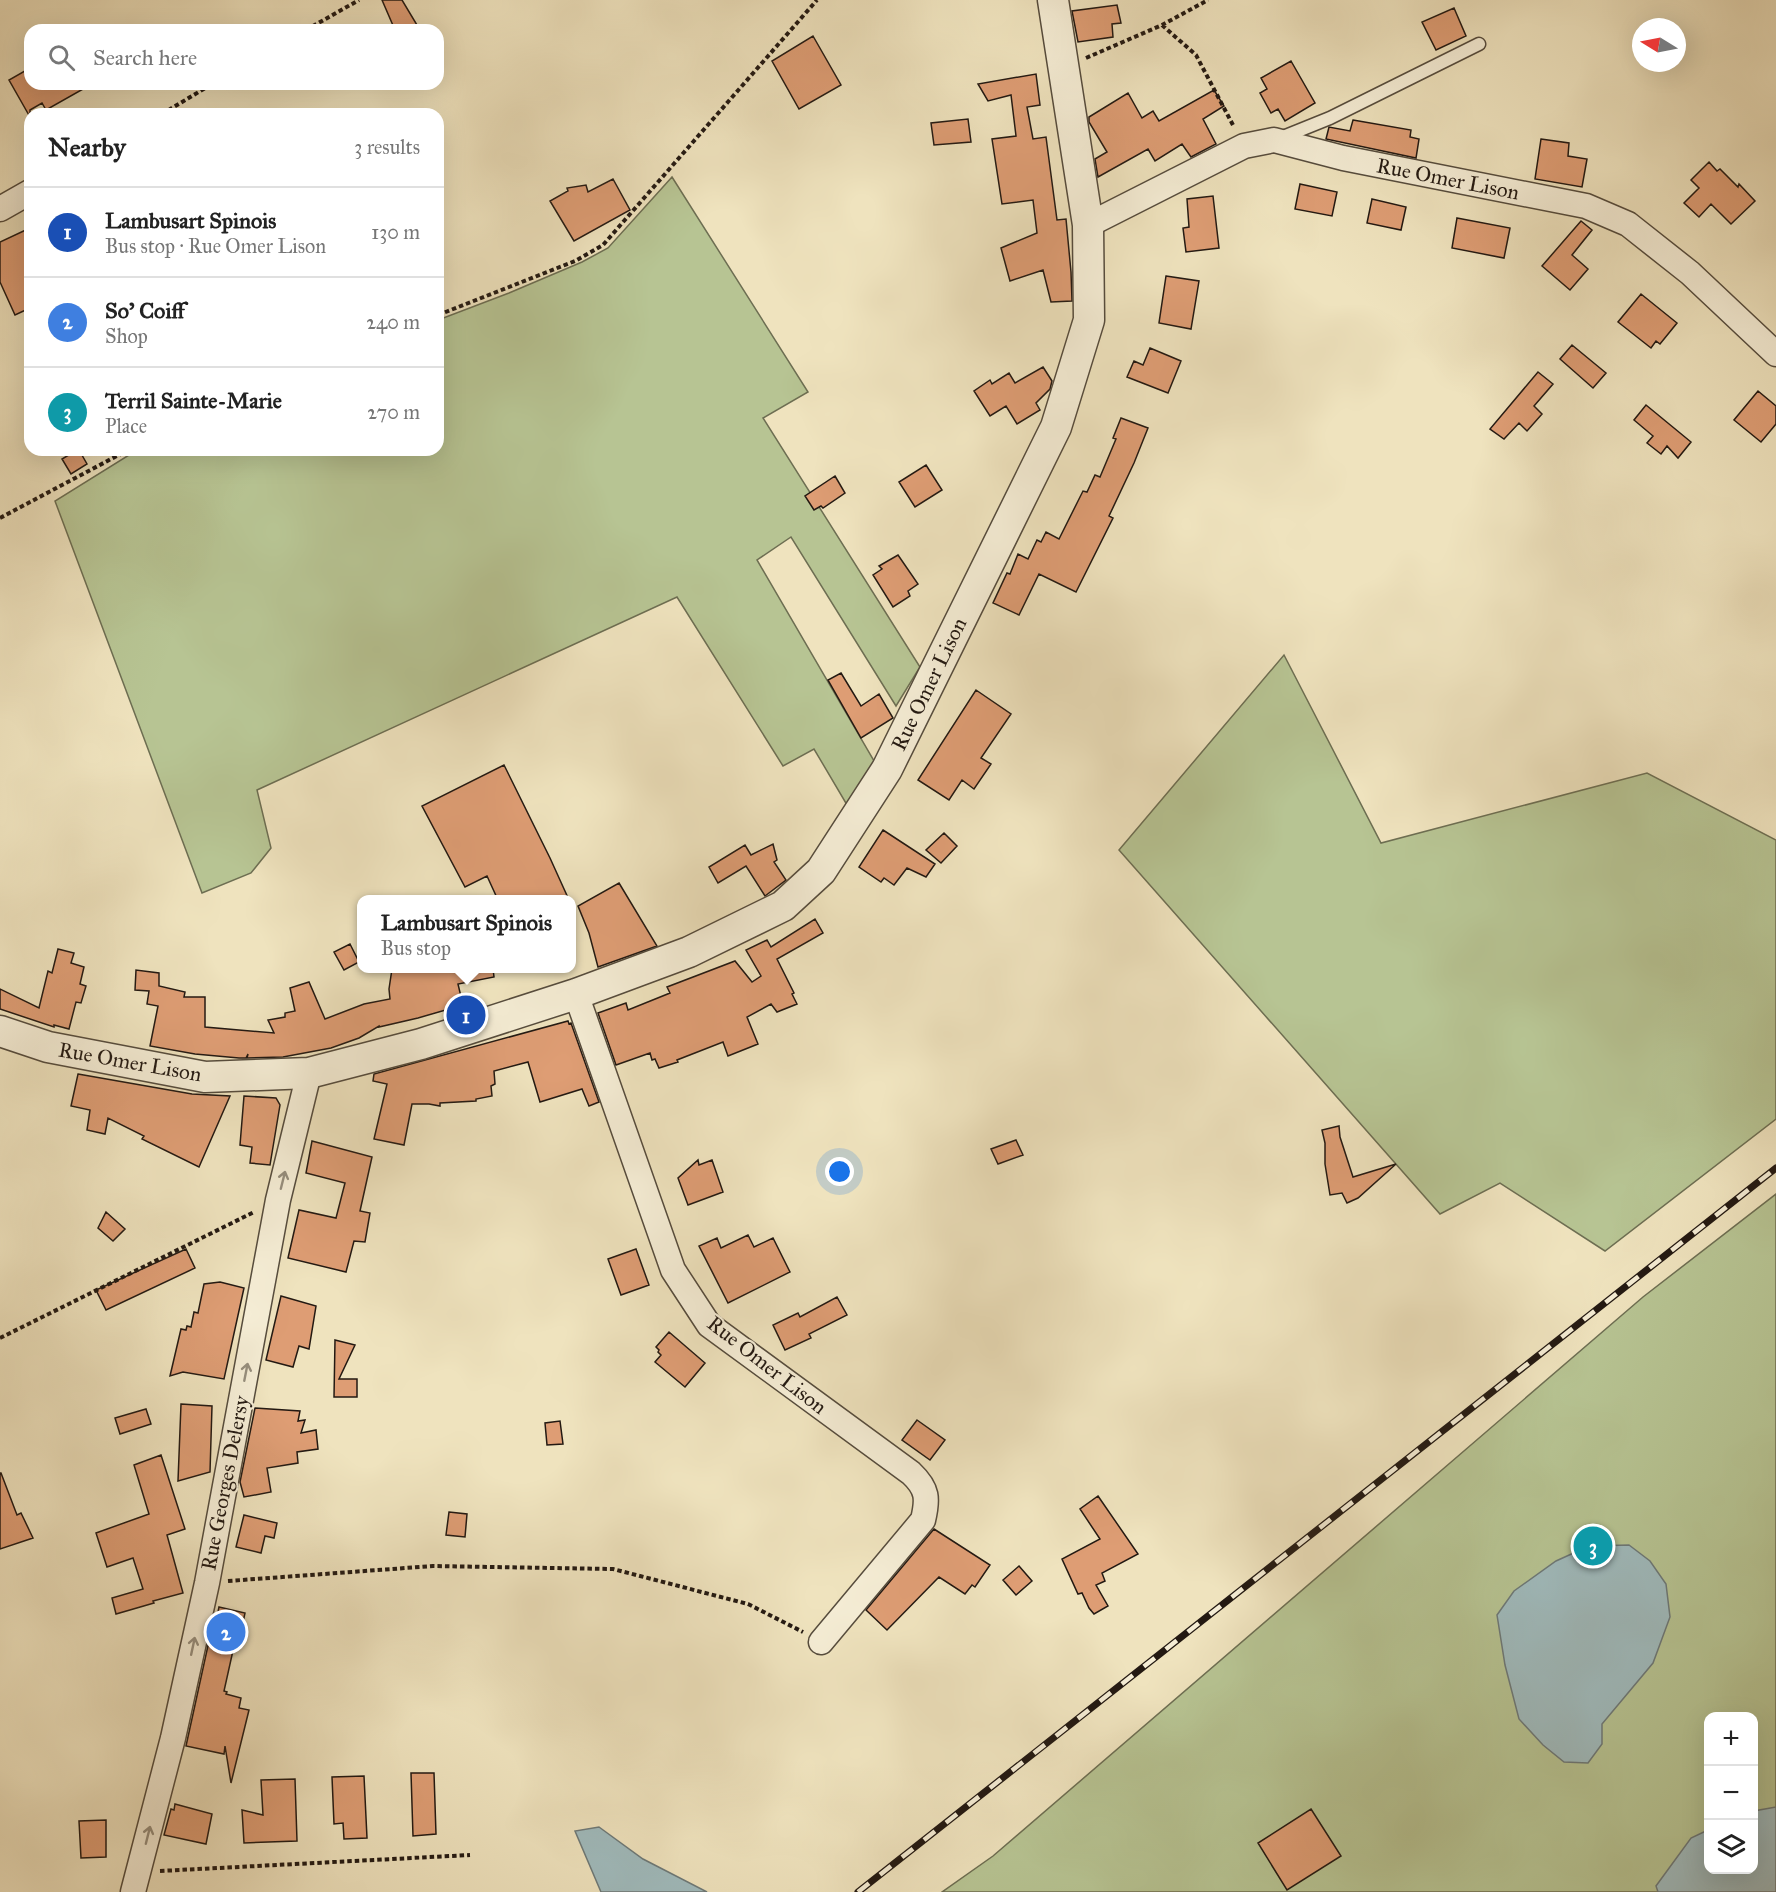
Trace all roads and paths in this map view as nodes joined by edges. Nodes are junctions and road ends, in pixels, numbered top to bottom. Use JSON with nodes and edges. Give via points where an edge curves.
{"nodes":[{"id":1,"x":359,"y":0,"type":"edge"},
{"id":2,"x":817,"y":0,"type":"edge"},
{"id":3,"x":1053,"y":0,"type":"edge"},
{"id":4,"x":1208,"y":0,"type":"edge"},
{"id":5,"x":317,"y":24,"type":"edge"},
{"id":6,"x":1162,"y":24,"type":"junction"},
{"id":7,"x":1479,"y":44,"type":"dead end"},
{"id":8,"x":1063,"y":68,"type":"junction"},
{"id":9,"x":202,"y":90,"type":"edge"},
{"id":10,"x":172,"y":108,"type":"edge"},
{"id":11,"x":1274,"y":140,"type":"junction"},
{"id":12,"x":1244,"y":146,"type":"junction"},
{"id":13,"x":24,"y":195,"type":"edge"},
{"id":14,"x":0,"y":209,"type":"edge"},
{"id":15,"x":1088,"y":225,"type":"junction"},
{"id":16,"x":444,"y":313,"type":"edge"},
{"id":17,"x":1776,"y":354,"type":"edge"},
{"id":18,"x":117,"y":456,"type":"edge"},
{"id":19,"x":0,"y":518,"type":"edge"},
{"id":20,"x":576,"y":994,"type":"junction"},
{"id":21,"x":0,"y":1031,"type":"edge"},
{"id":22,"x":309,"y":1073,"type":"junction"},
{"id":23,"x":278,"y":1200,"type":"junction"},
{"id":24,"x":0,"y":1338,"type":"edge"},
{"id":25,"x":207,"y":1583,"type":"junction"},
{"id":26,"x":822,"y":1642,"type":"joint"},
{"id":27,"x":470,"y":1855,"type":"dead end"},
{"id":28,"x":136,"y":1882,"type":"edge"}],
"edges":[{"from":1,"to":5,"type":"path"},
{"from":2,"to":16,"type":"path","via":[[603,245],[575,261]]},
{"from":3,"to":8,"type":"street","name":"Rue Omer Lison"},
{"from":4,"to":6,"type":"path"},
{"from":6,"to":8,"type":"path"},
{"from":6,"to":12,"type":"path","via":[[1196,55]]},
{"from":7,"to":11,"type":"lane","via":[[1330,118]]},
{"from":8,"to":15,"type":"street","name":"Rue Omer Lison"},
{"from":9,"to":10,"type":"path"},
{"from":11,"to":12,"type":"street","name":"Rue Omer Lison"},
{"from":11,"to":17,"type":"street","name":"Rue Omer Lison","via":[[1343,158],[1586,206],[1637,231],[1690,273]]},
{"from":12,"to":15,"type":"street","name":"Rue Omer Lison"},
{"from":13,"to":14,"type":"street"},
{"from":15,"to":20,"type":"street","name":"Rue Omer Lison","via":[[1089,320],[1056,427],[887,769],[821,871],[783,906],[689,952]]},
{"from":18,"to":19,"type":"path"},
{"from":20,"to":22,"type":"street","name":"Rue Omer Lison","via":[[421,1044]]},
{"from":20,"to":26,"type":"street","name":"Rue Omer Lison","via":[[673,1270],[708,1325],[911,1473],[926,1493],[923,1520]]},
{"from":21,"to":22,"type":"street","name":"Rue Omer Lison","via":[[48,1047],[205,1077]]},
{"from":23,"to":22,"type":"street","name":"Rue Georges Delersy","one_way":true},
{"from":23,"to":24,"type":"path"},
{"from":25,"to":23,"type":"street","name":"Rue Georges Delersy","one_way":true},
{"from":25,"to":26,"type":"path","via":[[433,1566],[613,1569],[748,1604]]},
{"from":28,"to":25,"type":"street","name":"Rue Georges Delersy","one_way":true},
{"from":27,"to":28,"type":"path"}]}
